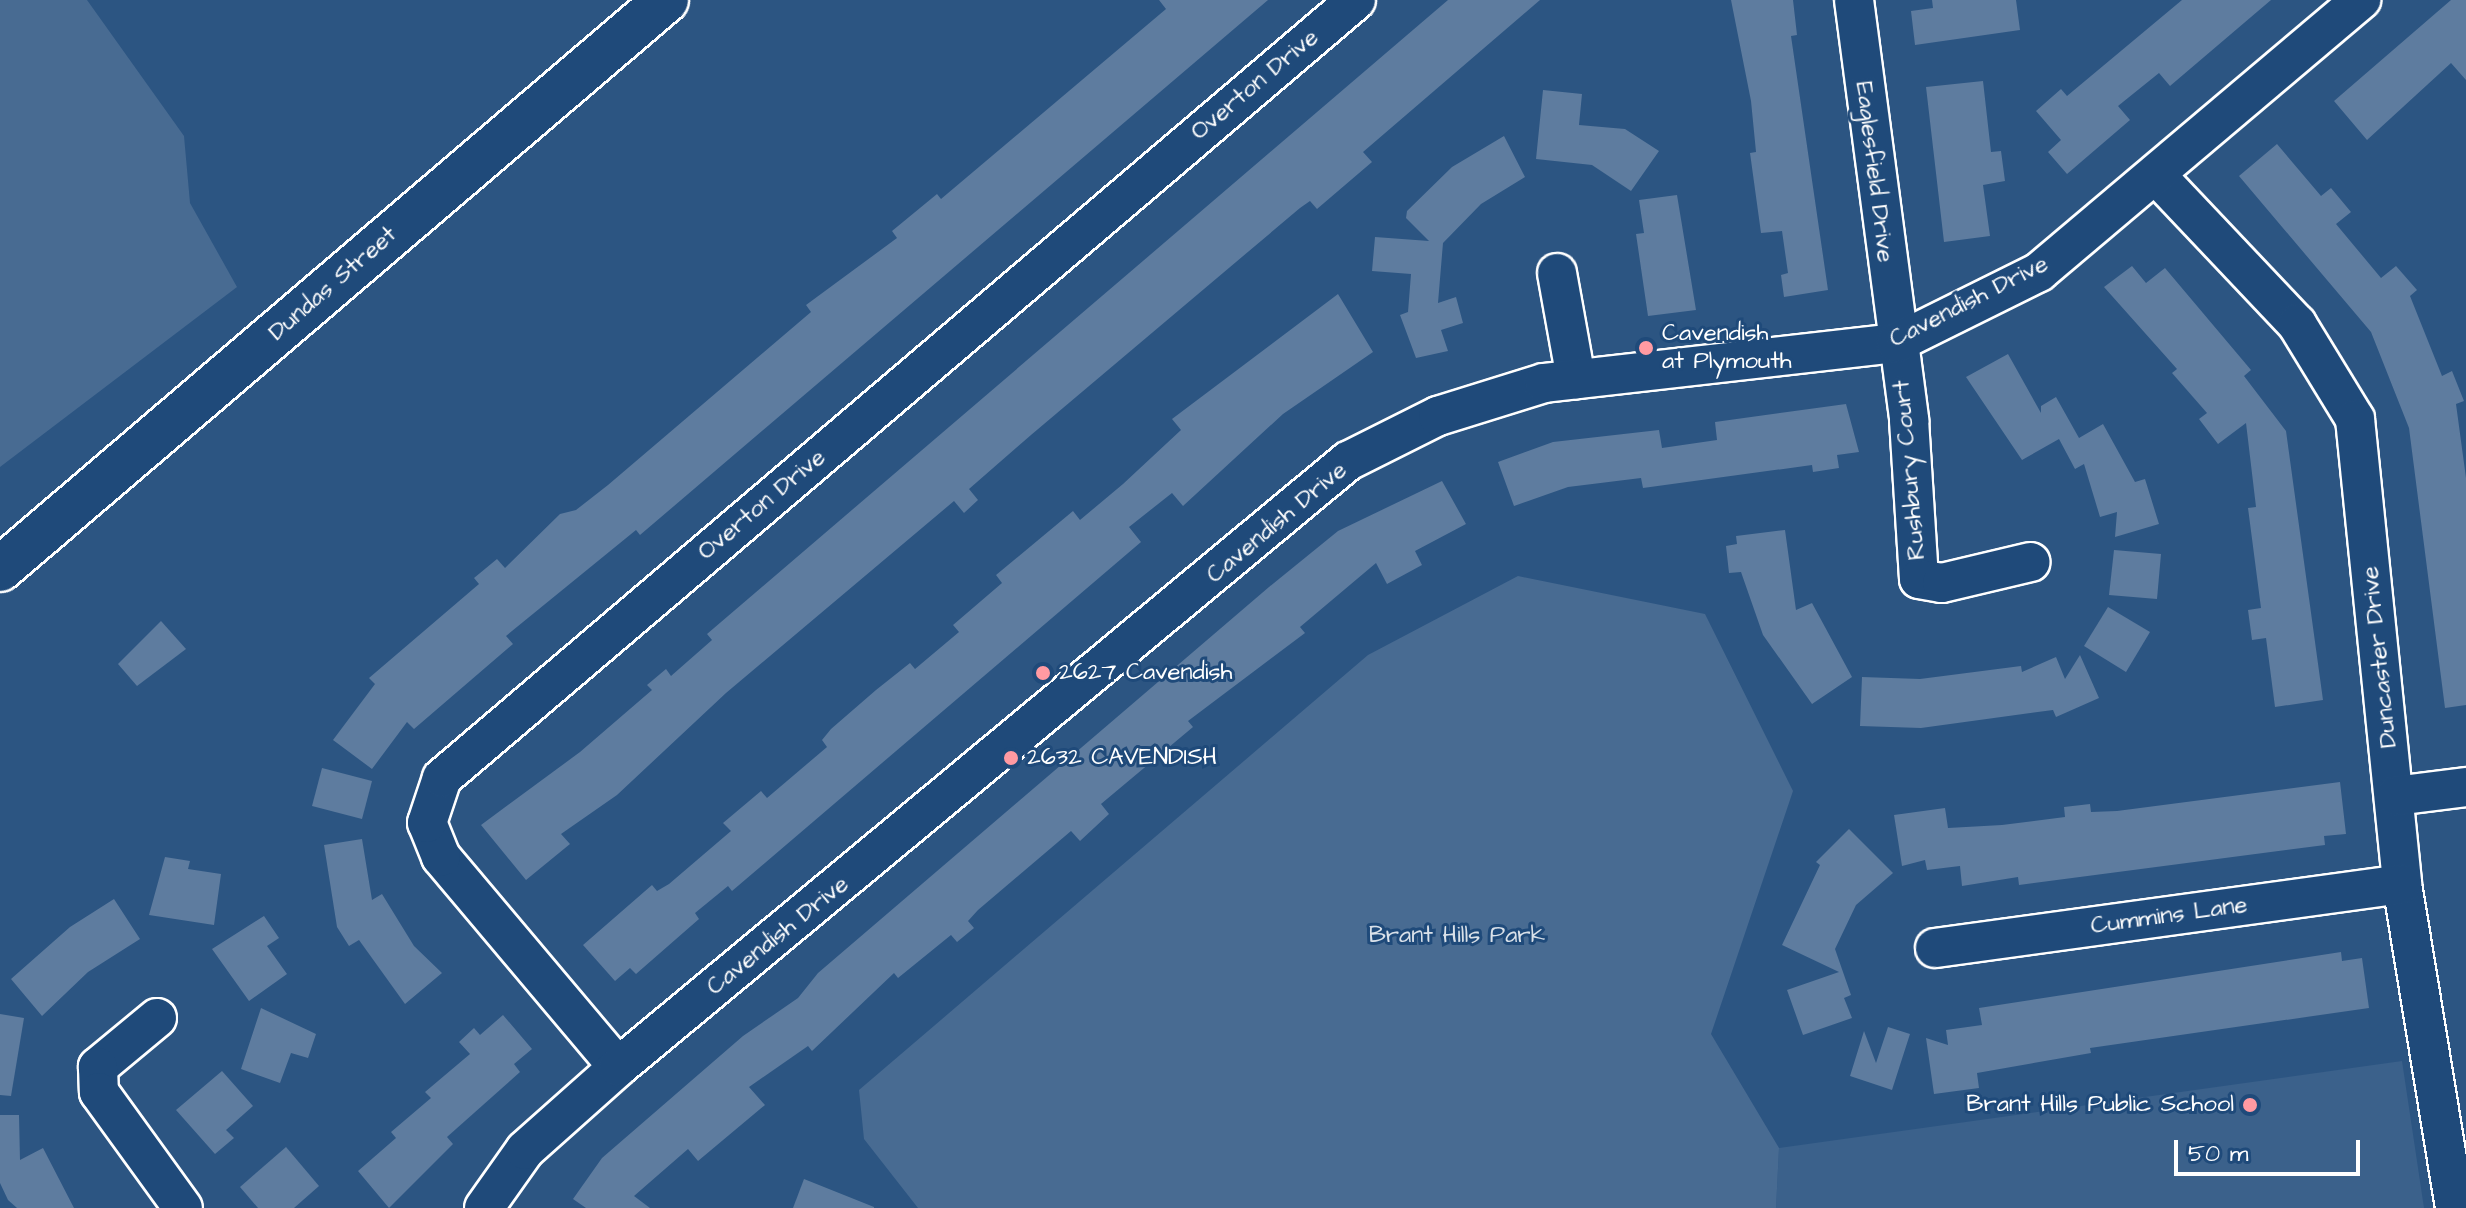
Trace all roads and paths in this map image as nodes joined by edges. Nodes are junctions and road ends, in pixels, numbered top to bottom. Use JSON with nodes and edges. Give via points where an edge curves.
{"nodes":[{"id":1,"x":666,"y":0,"type":"edge"},
{"id":2,"x":1356,"y":0,"type":"edge"},
{"id":3,"x":1854,"y":0,"type":"edge"},
{"id":4,"x":2361,"y":0,"type":"edge"},
{"id":5,"x":2156,"y":175,"type":"junction"},
{"id":6,"x":1557,"y":273,"type":"dead end"},
{"id":7,"x":1896,"y":343,"type":"junction"},
{"id":8,"x":1576,"y":379,"type":"junction"},
{"id":9,"x":2031,"y":562,"type":"dead end"},
{"id":10,"x":0,"y":569,"type":"edge"},
{"id":11,"x":2466,"y":787,"type":"edge"},
{"id":12,"x":2395,"y":796,"type":"junction"},
{"id":13,"x":2402,"y":884,"type":"junction"},
{"id":14,"x":1935,"y":948,"type":"dead end"},
{"id":15,"x":157,"y":1018,"type":"dead end"},
{"id":16,"x":618,"y":1067,"type":"junction"},
{"id":17,"x":499,"y":1201,"type":"edge"},
{"id":18,"x":183,"y":1208,"type":"edge"},
{"id":19,"x":2455,"y":1208,"type":"edge"}],
"edges":[{"from":1,"to":10,"type":"main road","name":"Dundas Street"},
{"from":2,"to":16,"type":"street","name":"Overton Drive","via":[[442,778],[427,823],[441,857],[551,995]]},
{"from":3,"to":7,"type":"street","name":"Eaglesfield Drive"},
{"from":4,"to":5,"type":"street","name":"Cavendish Drive"},
{"from":5,"to":7,"type":"street","name":"Cavendish Drive","via":[[2039,272]]},
{"from":5,"to":12,"type":"street","name":"Duncaster Drive","via":[[2297,324],[2355,419]]},
{"from":6,"to":8,"type":"street"},
{"from":7,"to":8,"type":"street","name":"Cavendish Drive"},
{"from":7,"to":9,"type":"street","name":"Rushbury Court","via":[[1916,485],[1919,579],[1942,583]]},
{"from":8,"to":16,"type":"street","name":"Cavendish Drive","via":[[1438,416],[1348,461]]},
{"from":11,"to":12,"type":"street"},
{"from":12,"to":13,"type":"street","name":"Duncaster Drive"},
{"from":13,"to":14,"type":"street","name":"Cummins Lane"},
{"from":13,"to":19,"type":"street","name":"Duncaster Drive"},
{"from":15,"to":18,"type":"street","via":[[98,1067],[99,1092]]},
{"from":16,"to":17,"type":"street","name":"Cavendish Drive","via":[[525,1150]]}]}
